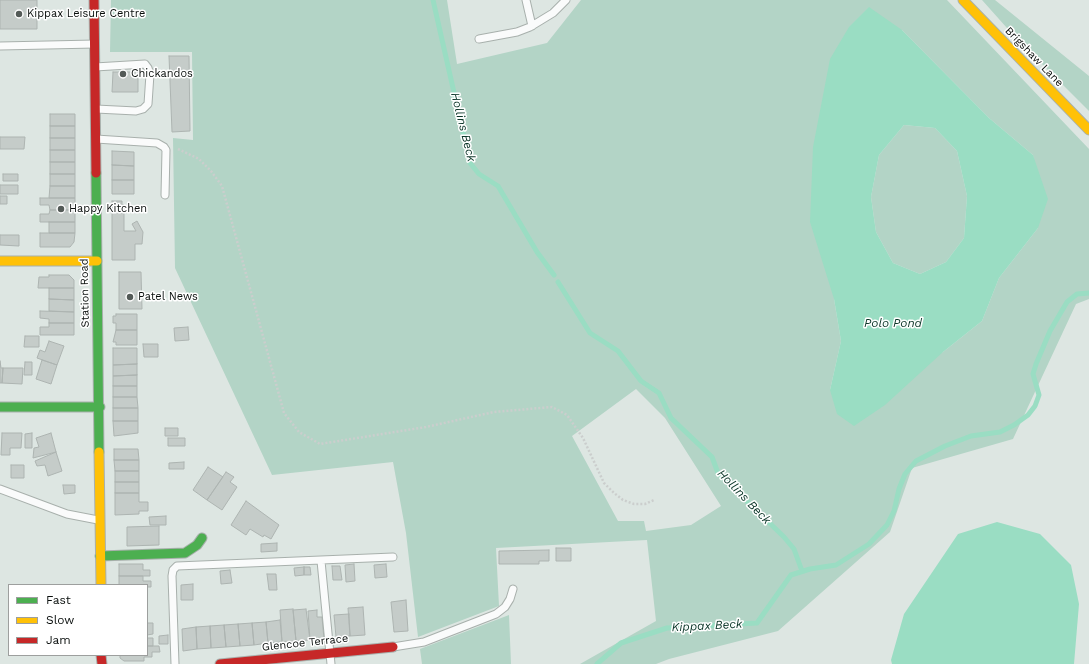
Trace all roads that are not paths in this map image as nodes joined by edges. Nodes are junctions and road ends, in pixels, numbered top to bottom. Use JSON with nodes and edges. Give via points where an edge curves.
{"nodes":[{"id":1,"x":94,"y":0,"type":"edge"},
{"id":2,"x":526,"y":0,"type":"edge"},
{"id":3,"x":566,"y":0,"type":"edge"},
{"id":4,"x":963,"y":0,"type":"edge"},
{"id":5,"x":532,"y":26,"type":"junction"},
{"id":6,"x":479,"y":39,"type":"dead end"},
{"id":7,"x":95,"y":44,"type":"junction"},
{"id":8,"x":0,"y":46,"type":"edge"},
{"id":9,"x":95,"y":67,"type":"junction"},
{"id":10,"x":96,"y":109,"type":"junction"},
{"id":11,"x":1089,"y":130,"type":"edge"},
{"id":12,"x":96,"y":139,"type":"junction"},
{"id":13,"x":165,"y":195,"type":"dead end"},
{"id":14,"x":0,"y":261,"type":"edge"},
{"id":15,"x":96,"y":261,"type":"junction"},
{"id":16,"x":0,"y":407,"type":"edge"},
{"id":17,"x":100,"y":408,"type":"junction"},
{"id":18,"x":0,"y":489,"type":"edge"},
{"id":19,"x":100,"y":520,"type":"junction"},
{"id":20,"x":202,"y":538,"type":"dead end"},
{"id":21,"x":100,"y":556,"type":"junction"},
{"id":22,"x":393,"y":557,"type":"dead end"},
{"id":23,"x":321,"y":561,"type":"junction"},
{"id":24,"x":101,"y":584,"type":"edge"},
{"id":25,"x":513,"y":589,"type":"dead end"},
{"id":26,"x":393,"y":646,"type":"joint"},
{"id":27,"x":330,"y":652,"type":"junction"},
{"id":28,"x":175,"y":664,"type":"edge"},
{"id":29,"x":220,"y":664,"type":"edge"},
{"id":30,"x":331,"y":664,"type":"edge"}],
"edges":[{"from":1,"to":7,"type":"street","name":"Station Road"},
{"from":2,"to":5,"type":"lane"},
{"from":3,"to":5,"type":"lane","via":[[553,13]]},
{"from":4,"to":11,"type":"street","name":"Brigshaw Lane"},
{"from":5,"to":6,"type":"lane","via":[[517,32]]},
{"from":7,"to":8,"type":"lane"},
{"from":7,"to":9,"type":"street","name":"Station Road"},
{"from":9,"to":10,"type":"street","name":"Station Road"},
{"from":9,"to":10,"type":"lane","via":[[145,64],[150,74],[148,104],[143,109]]},
{"from":10,"to":12,"type":"street","name":"Station Road"},
{"from":12,"to":13,"type":"lane","via":[[157,144],[164,147]]},
{"from":12,"to":15,"type":"street","name":"Station Road"},
{"from":14,"to":15,"type":"street"},
{"from":15,"to":17,"type":"street","name":"Station Road"},
{"from":16,"to":17,"type":"street"},
{"from":17,"to":19,"type":"street","name":"Station Road"},
{"from":18,"to":19,"type":"lane","via":[[67,514]]},
{"from":19,"to":21,"type":"street","name":"Station Road"},
{"from":20,"to":21,"type":"street","via":[[185,553]]},
{"from":21,"to":24,"type":"street","name":"Station Road"},
{"from":22,"to":23,"type":"lane"},
{"from":23,"to":27,"type":"lane"},
{"from":23,"to":28,"type":"lane","via":[[177,566],[172,576]]},
{"from":25,"to":26,"type":"lane","via":[[505,607],[496,614],[424,642]]},
{"from":26,"to":27,"type":"street","name":"Glencoe Terrace"},
{"from":27,"to":29,"type":"street","name":"Glencoe Terrace"},
{"from":27,"to":30,"type":"lane"}]}
